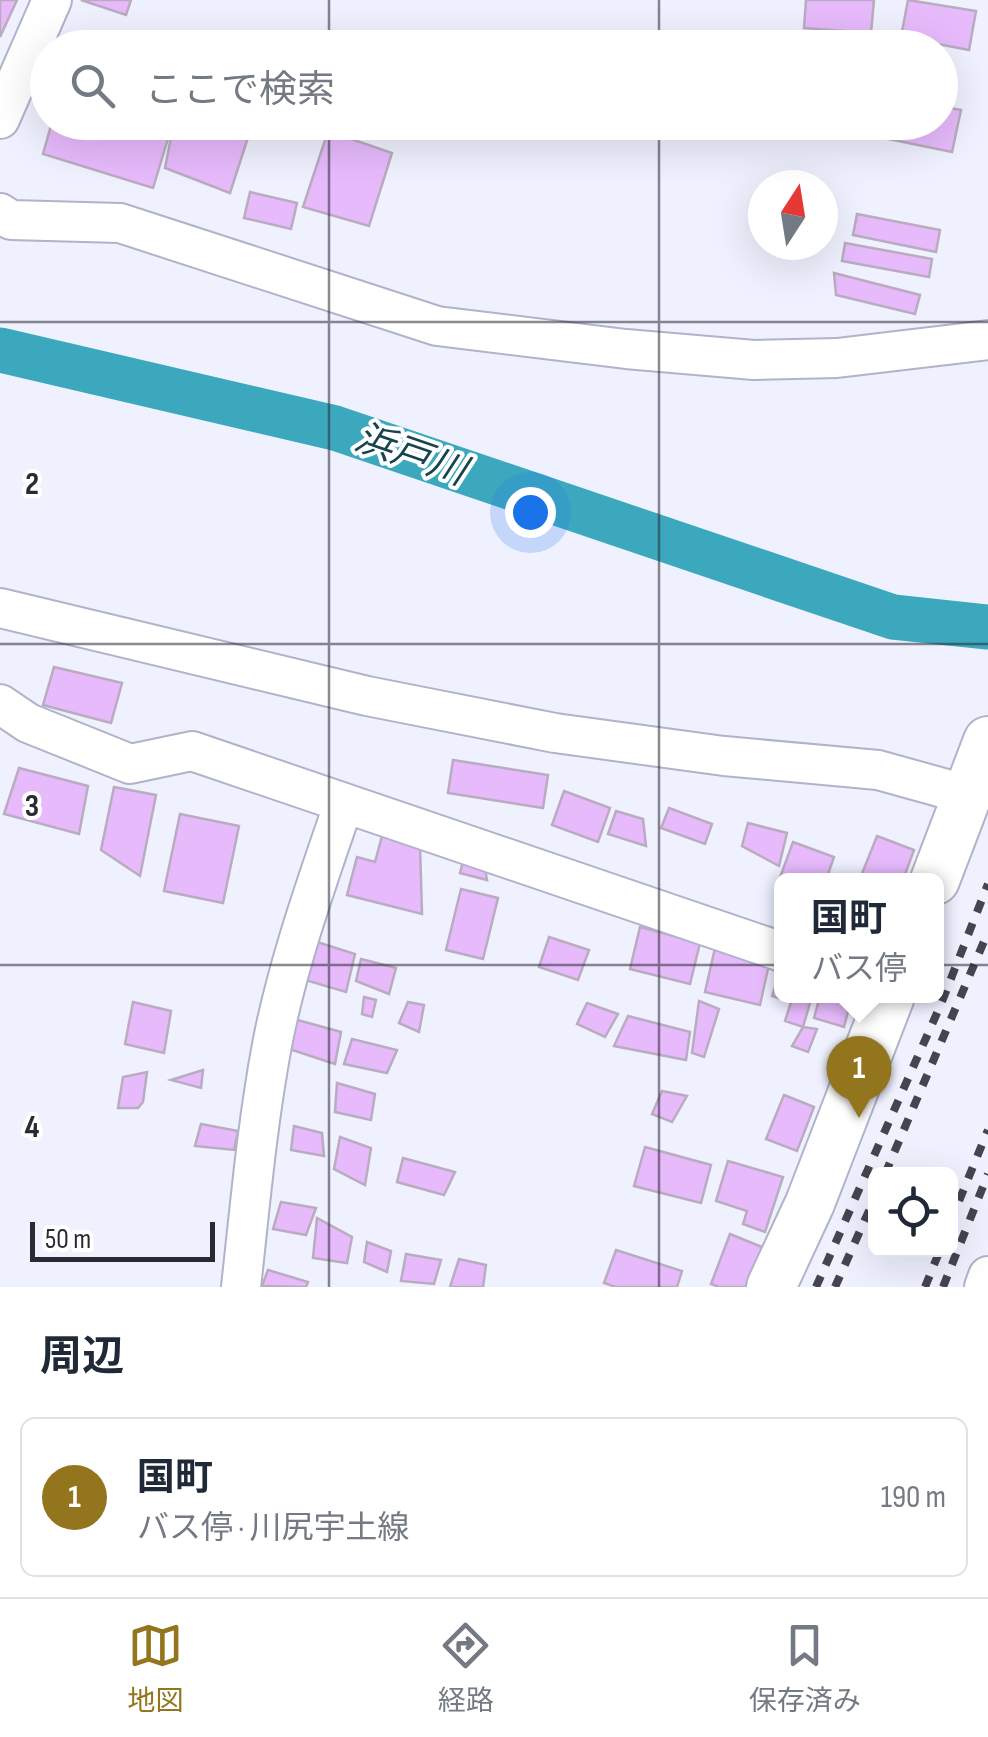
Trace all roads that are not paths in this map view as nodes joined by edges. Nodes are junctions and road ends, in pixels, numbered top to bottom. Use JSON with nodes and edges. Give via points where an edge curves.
{"nodes":[{"id":1,"x":52,"y":0,"type":"edge"},
{"id":2,"x":39,"y":30,"type":"edge"},
{"id":3,"x":30,"y":50,"type":"edge"},
{"id":4,"x":0,"y":119,"type":"edge"},
{"id":5,"x":0,"y":213,"type":"edge"},
{"id":6,"x":988,"y":340,"type":"edge"},
{"id":7,"x":0,"y":608,"type":"edge"},
{"id":8,"x":0,"y":704,"type":"edge"},
{"id":9,"x":977,"y":769,"type":"edge"},
{"id":10,"x":344,"y":803,"type":"junction"},
{"id":11,"x":938,"y":873,"type":"edge"},
{"id":12,"x":774,"y":949,"type":"edge"},
{"id":13,"x":887,"y":1003,"type":"edge"},
{"id":14,"x":988,"y":1276,"type":"edge"},
{"id":15,"x":241,"y":1287,"type":"edge"},
{"id":16,"x":771,"y":1287,"type":"edge"},
{"id":17,"x":984,"y":1287,"type":"edge"}],
"edges":[{"from":1,"to":2,"type":"street"},
{"from":3,"to":4,"type":"street"},
{"from":5,"to":6,"type":"street","via":[[11,220],[120,223],[437,326],[754,360],[837,358]]},
{"from":7,"to":9,"type":"street","via":[[366,696],[554,733],[878,770]]},
{"from":8,"to":10,"type":"street","via":[[28,723],[130,764],[192,752]]},
{"from":9,"to":11,"type":"main road"},
{"from":10,"to":12,"type":"street"},
{"from":10,"to":15,"type":"street","via":[[273,1042]]},
{"from":13,"to":16,"type":"main road"},
{"from":14,"to":17,"type":"street"}]}
